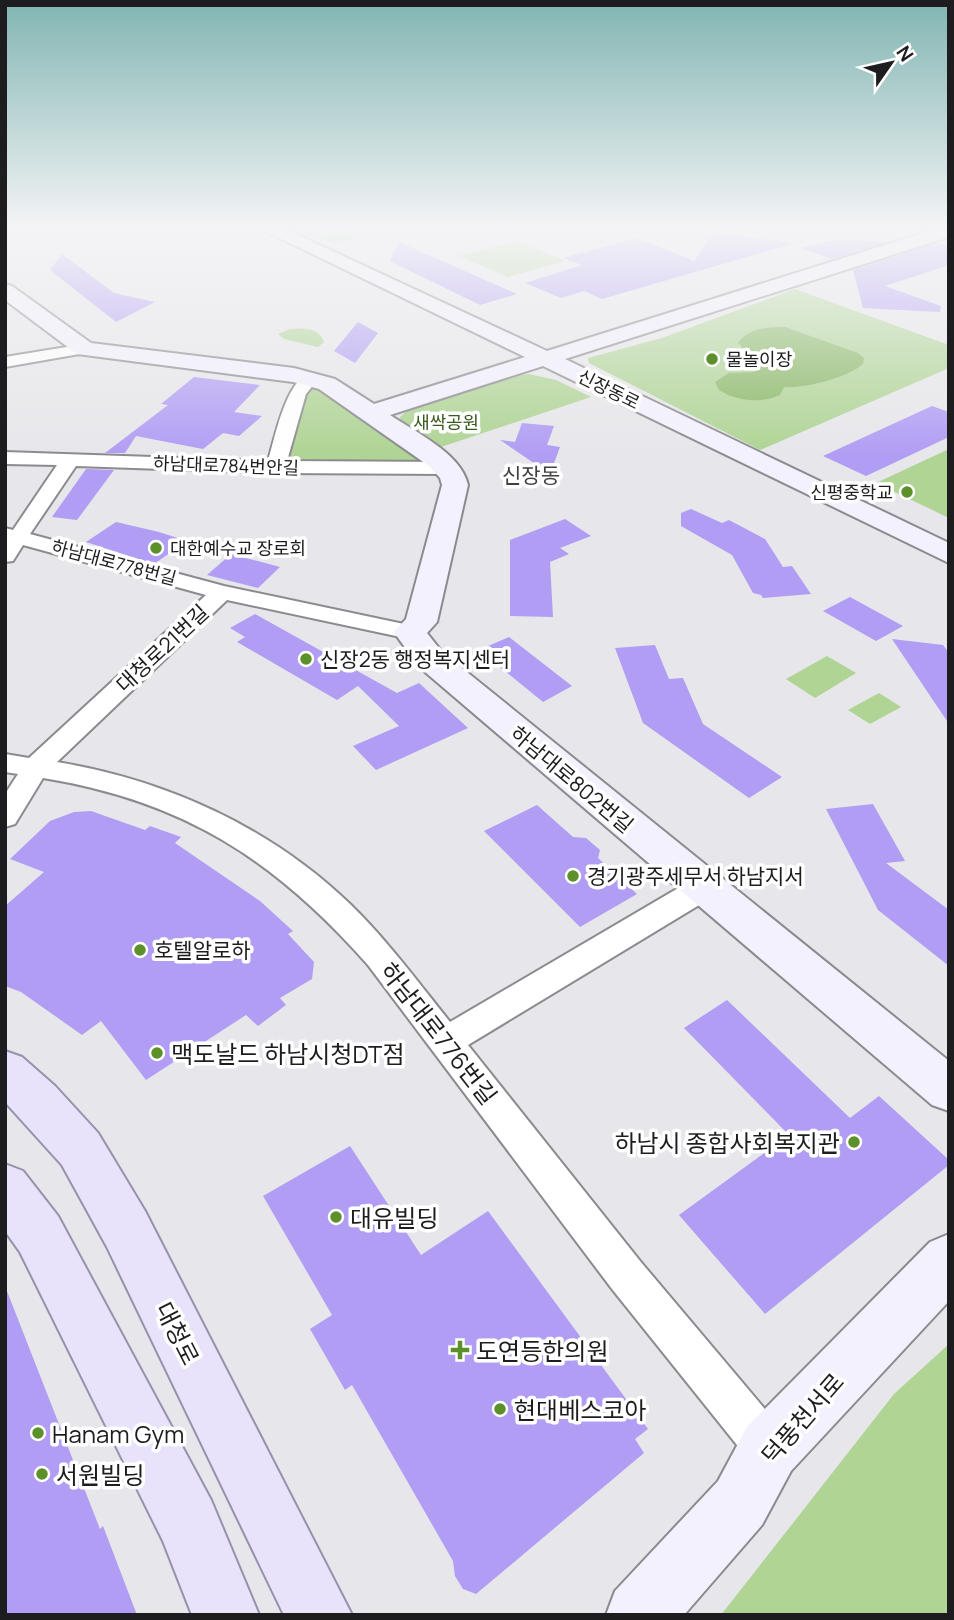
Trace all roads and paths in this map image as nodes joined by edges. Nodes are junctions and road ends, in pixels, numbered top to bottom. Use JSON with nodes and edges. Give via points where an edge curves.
{"nodes":[{"id":1,"x":23,"y":304,"type":"edge"},
{"id":2,"x":427,"y":304,"type":"edge"},
{"id":3,"x":719,"y":304,"type":"edge"},
{"id":4,"x":85,"y":349,"type":"junction"},
{"id":5,"x":543,"y":359,"type":"junction"},
{"id":6,"x":5,"y":362,"type":"edge"},
{"id":7,"x":311,"y":378,"type":"junction"},
{"id":8,"x":370,"y":413,"type":"junction"},
{"id":9,"x":5,"y":458,"type":"edge"},
{"id":10,"x":71,"y":459,"type":"junction"},
{"id":11,"x":276,"y":467,"type":"junction"},
{"id":12,"x":447,"y":468,"type":"junction"},
{"id":13,"x":11,"y":535,"type":"edge"},
{"id":14,"x":949,"y":554,"type":"edge"},
{"id":15,"x":5,"y":556,"type":"edge"},
{"id":16,"x":222,"y":592,"type":"junction"},
{"id":17,"x":410,"y":632,"type":"junction"},
{"id":18,"x":5,"y":763,"type":"edge"},
{"id":19,"x":36,"y":767,"type":"junction"},
{"id":20,"x":5,"y":817,"type":"edge"},
{"id":21,"x":703,"y":888,"type":"junction"},
{"id":22,"x":445,"y":1042,"type":"junction"},
{"id":23,"x":5,"y":1072,"type":"edge"},
{"id":24,"x":949,"y":1090,"type":"edge"},
{"id":25,"x":5,"y":1188,"type":"edge"},
{"id":26,"x":949,"y":1261,"type":"edge"},
{"id":27,"x":769,"y":1449,"type":"junction"},
{"id":28,"x":226,"y":1615,"type":"edge"},
{"id":29,"x":319,"y":1615,"type":"edge"},
{"id":30,"x":639,"y":1615,"type":"edge"}],
"edges":[{"from":1,"to":4,"type":"street"},
{"from":2,"to":5,"type":"street","name":"신장동로"},
{"from":3,"to":5,"type":"street"},
{"from":4,"to":6,"type":"street"},
{"from":4,"to":7,"type":"street"},
{"from":5,"to":8,"type":"street"},
{"from":5,"to":14,"type":"street","name":"신장동로"},
{"from":7,"to":8,"type":"street"},
{"from":7,"to":11,"type":"street","via":[[298,393]]},
{"from":8,"to":12,"type":"street"},
{"from":9,"to":10,"type":"street","name":"하남대로784번안길"},
{"from":10,"to":11,"type":"street","name":"하남대로784번안길"},
{"from":10,"to":13,"type":"street"},
{"from":11,"to":12,"type":"street","name":"하남대로784번안길"},
{"from":12,"to":17,"type":"street","via":[[455,485],[421,622]]},
{"from":13,"to":15,"type":"street"},
{"from":13,"to":16,"type":"street","name":"하남대로778번길"},
{"from":16,"to":17,"type":"street","name":"대청로21번길"},
{"from":16,"to":19,"type":"street","name":"대청로21번길"},
{"from":17,"to":21,"type":"street","name":"하남대로802번길","via":[[443,672]]},
{"from":18,"to":19,"type":"street","name":"하남대로776번길"},
{"from":19,"to":20,"type":"street","name":"대청로21번길"},
{"from":19,"to":22,"type":"street","name":"하남대로776번길","via":[[70,771],[160,796],[226,826],[297,872],[358,930]]},
{"from":21,"to":22,"type":"street"},
{"from":21,"to":24,"type":"street","name":"하남대로802번길"},
{"from":22,"to":27,"type":"street","name":"하남대로776번길","via":[[687,1352]]},
{"from":23,"to":29,"type":"main road","name":"대청로","via":[[38,1101],[86,1160],[126,1229]]},
{"from":25,"to":28,"type":"main road","via":[[39,1234],[188,1523]]},
{"from":26,"to":27,"type":"street","name":"덕풍천서로"},
{"from":27,"to":30,"type":"street","name":"덕풍천서로","via":[[740,1503]]}]}
